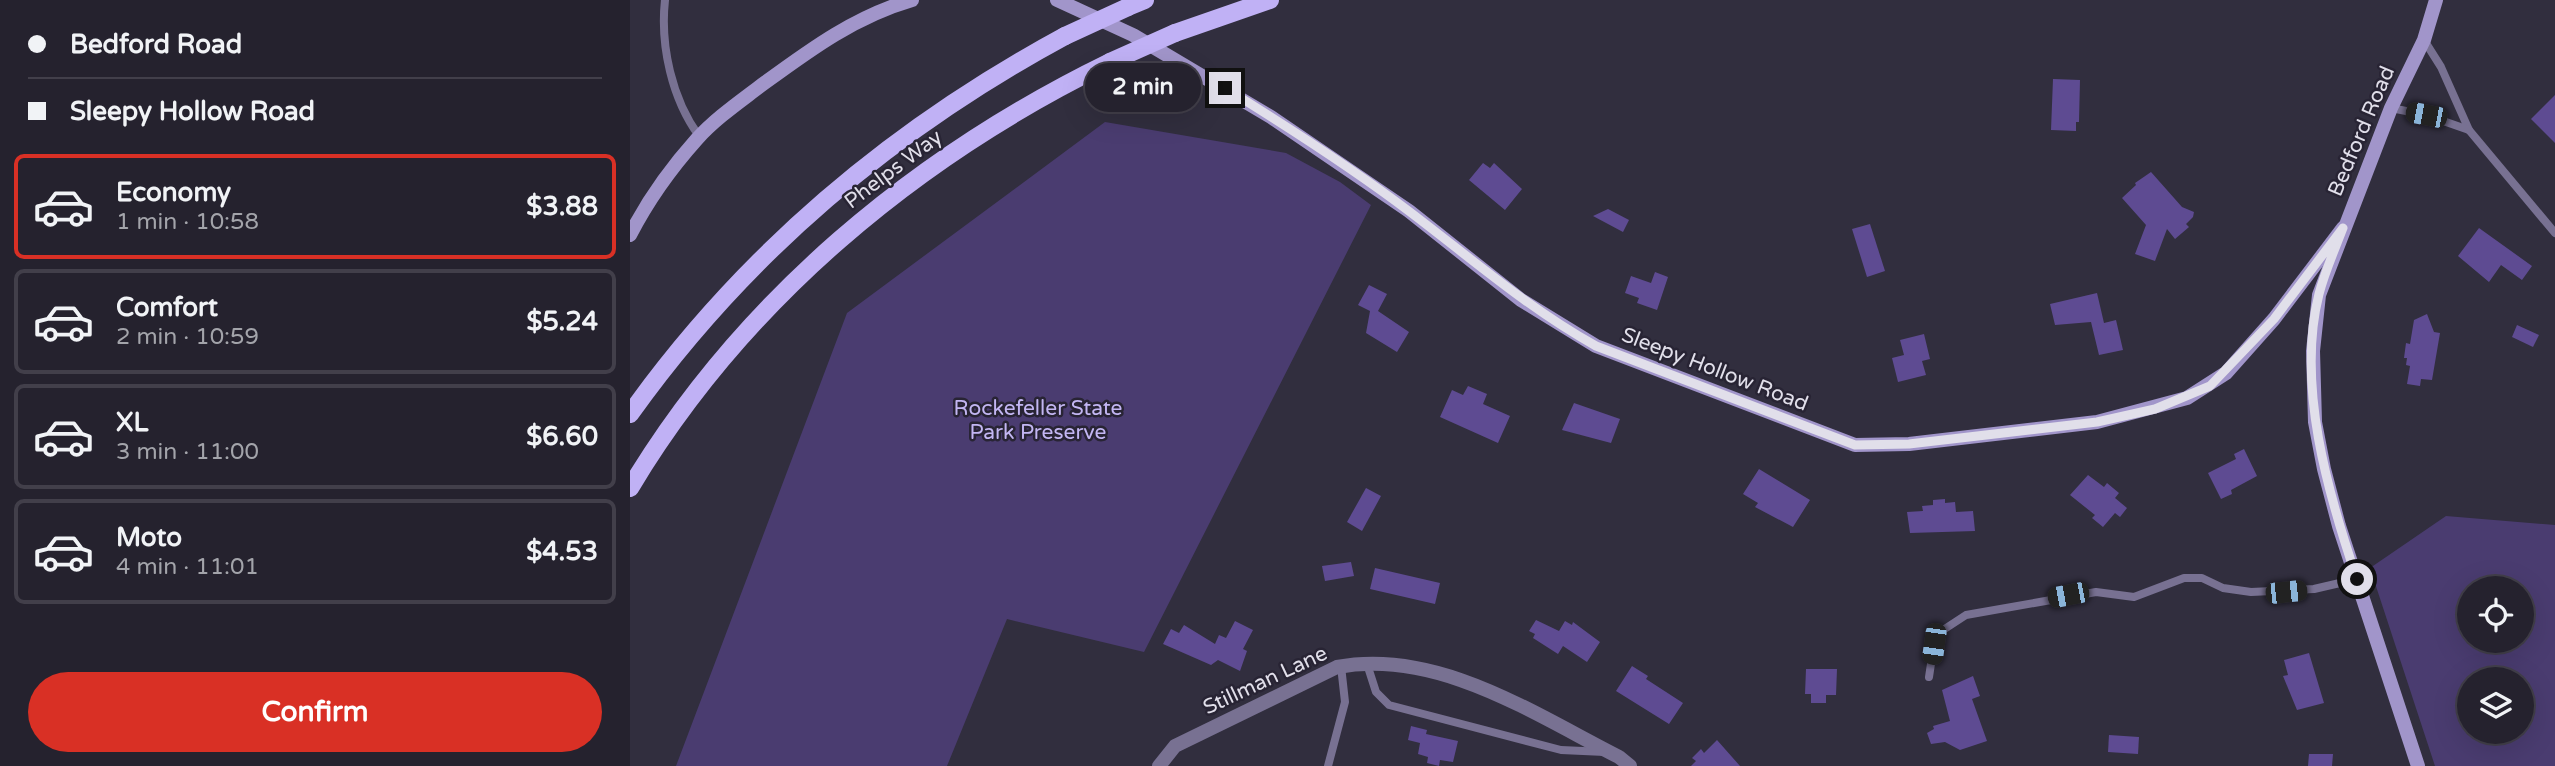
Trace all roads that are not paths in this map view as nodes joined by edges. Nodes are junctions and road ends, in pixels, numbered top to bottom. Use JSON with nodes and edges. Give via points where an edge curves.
{"nodes":[{"id":1,"x":665,"y":0,"type":"edge"},
{"id":2,"x":912,"y":0,"type":"edge"},
{"id":3,"x":1057,"y":0,"type":"edge"},
{"id":4,"x":1270,"y":0,"type":"edge"},
{"id":5,"x":2436,"y":0,"type":"edge"},
{"id":6,"x":1136,"y":3,"type":"edge"},
{"id":7,"x":2424,"y":40,"type":"junction"},
{"id":8,"x":2391,"y":108,"type":"junction"},
{"id":9,"x":2469,"y":131,"type":"junction"},
{"id":10,"x":699,"y":136,"type":"junction"},
{"id":11,"x":2343,"y":228,"type":"junction"},
{"id":12,"x":2555,"y":233,"type":"edge"},
{"id":13,"x":630,"y":235,"type":"edge"},
{"id":14,"x":630,"y":414,"type":"edge"},
{"id":15,"x":630,"y":488,"type":"edge"},
{"id":16,"x":2357,"y":579,"type":"junction"},
{"id":17,"x":1366,"y":662,"type":"junction"},
{"id":18,"x":1341,"y":666,"type":"junction"},
{"id":19,"x":1929,"y":677,"type":"dead end"},
{"id":20,"x":1608,"y":752,"type":"junction"},
{"id":21,"x":1159,"y":766,"type":"edge"},
{"id":22,"x":1328,"y":766,"type":"edge"},
{"id":23,"x":1630,"y":766,"type":"edge"},
{"id":24,"x":2418,"y":766,"type":"edge"}],
"edges":[{"from":1,"to":10,"type":"lane","via":[[664,35],[676,92],[684,116]]},
{"from":2,"to":10,"type":"street","via":[[830,36]]},
{"from":3,"to":11,"type":"street","name":"Sleepy Hollow Road","via":[[1206,76],[1323,150],[1521,300],[1596,346],[1855,445],[1909,444],[2097,422],[2187,398],[2226,373]]},
{"from":4,"to":15,"type":"main road","name":"Phelps Way","bridge":true,"via":[[1175,33],[1049,92],[980,133],[845,234],[730,350],[679,414]]},
{"from":5,"to":7,"type":"street","name":"Bedford Road"},
{"from":6,"to":14,"type":"main road","name":"Phelps Way","bridge":true,"via":[[1065,36],[935,113],[820,202],[728,291]]},
{"from":7,"to":8,"type":"street","name":"Bedford Road"},
{"from":7,"to":9,"type":"lane"},
{"from":8,"to":9,"type":"lane"},
{"from":8,"to":11,"type":"street","name":"Bedford Road"},
{"from":9,"to":12,"type":"lane"},
{"from":10,"to":13,"type":"street","via":[[665,178]]},
{"from":11,"to":16,"type":"street","name":"Bedford Road","via":[[2319,295],[2313,351],[2315,422],[2336,515]]},
{"from":16,"to":19,"type":"lane","via":[[2314,589],[2250,592],[2223,588],[2202,578],[2184,578],[2134,597],[2087,593],[1966,615],[1940,632]]},
{"from":16,"to":24,"type":"street","name":"Bedford Road"},
{"from":17,"to":18,"type":"street","name":"Stillman Lane"},
{"from":17,"to":20,"type":"street","name":"Stillman Lane","via":[[1445,676],[1493,693]]},
{"from":17,"to":20,"type":"lane","via":[[1377,692],[1389,705],[1561,750]]},
{"from":18,"to":21,"type":"street","name":"Stillman Lane","via":[[1175,746]]},
{"from":18,"to":22,"type":"lane","via":[[1345,702]]},
{"from":20,"to":23,"type":"street","name":"Stillman Lane"}]}
